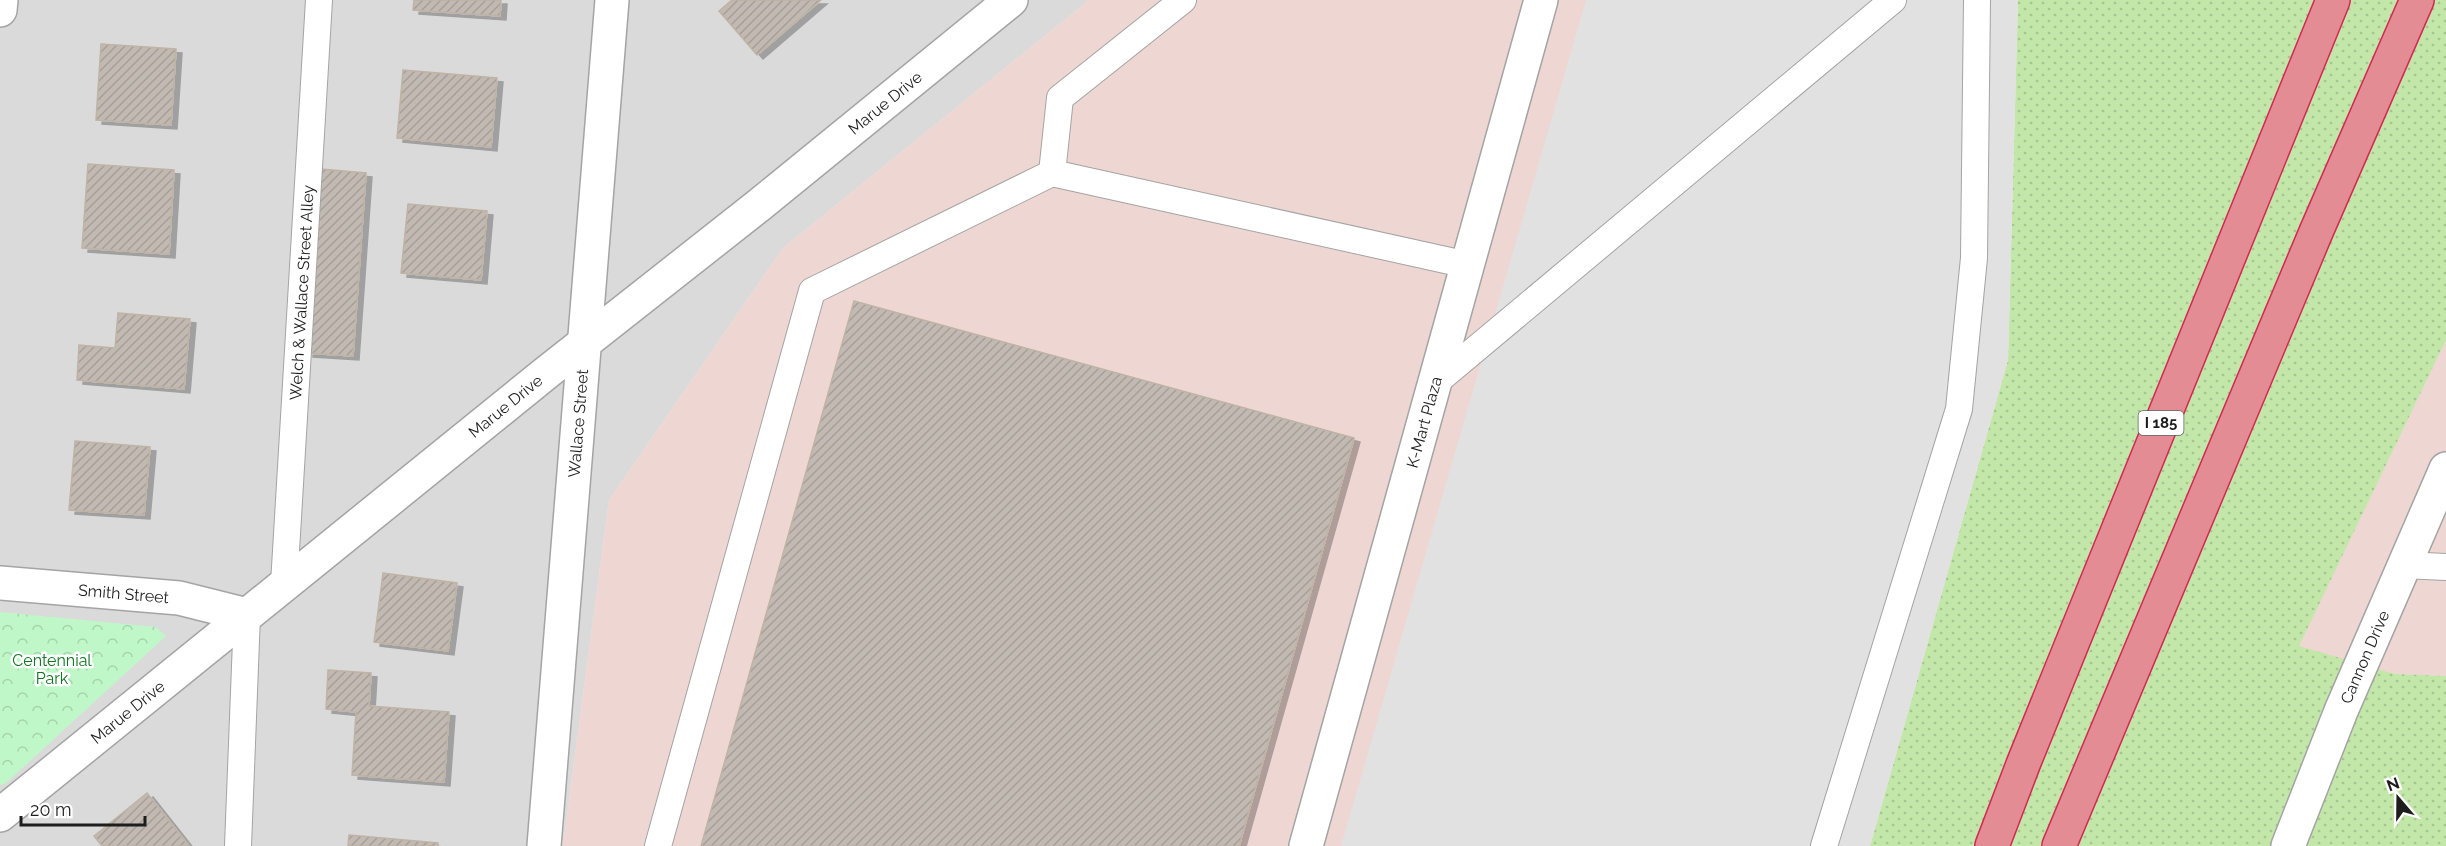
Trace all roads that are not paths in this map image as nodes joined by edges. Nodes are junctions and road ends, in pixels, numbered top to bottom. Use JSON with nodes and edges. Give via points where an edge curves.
{"nodes":[{"id":1,"x":1,"y":0,"type":"edge"},
{"id":2,"x":319,"y":0,"type":"edge"},
{"id":3,"x":612,"y":0,"type":"edge"},
{"id":4,"x":1011,"y":0,"type":"edge"},
{"id":5,"x":1183,"y":0,"type":"edge"},
{"id":6,"x":1540,"y":0,"type":"edge"},
{"id":7,"x":1893,"y":0,"type":"edge"},
{"id":8,"x":1977,"y":0,"type":"edge"},
{"id":9,"x":2332,"y":0,"type":"edge"},
{"id":10,"x":2417,"y":0,"type":"edge"},
{"id":11,"x":0,"y":10,"type":"edge"},
{"id":12,"x":1052,"y":173,"type":"junction"},
{"id":13,"x":1468,"y":265,"type":"junction"},
{"id":14,"x":586,"y":340,"type":"junction"},
{"id":15,"x":1436,"y":383,"type":"junction"},
{"id":16,"x":2446,"y":469,"type":"edge"},
{"id":17,"x":2404,"y":565,"type":"junction"},
{"id":18,"x":2446,"y":567,"type":"edge"},
{"id":19,"x":0,"y":584,"type":"edge"},
{"id":20,"x":284,"y":584,"type":"junction"},
{"id":21,"x":247,"y":615,"type":"junction"},
{"id":22,"x":0,"y":815,"type":"edge"},
{"id":23,"x":238,"y":846,"type":"edge"},
{"id":24,"x":544,"y":846,"type":"edge"},
{"id":25,"x":658,"y":846,"type":"edge"},
{"id":26,"x":1306,"y":846,"type":"edge"},
{"id":27,"x":1824,"y":846,"type":"edge"},
{"id":28,"x":1992,"y":846,"type":"edge"},
{"id":29,"x":2059,"y":846,"type":"edge"},
{"id":30,"x":2288,"y":846,"type":"edge"}],
"edges":[{"from":1,"to":11,"type":"street"},
{"from":2,"to":20,"type":"lane","name":"Welch & Wallace Street Alley"},
{"from":3,"to":14,"type":"street","name":"Wallace Street"},
{"from":4,"to":14,"type":"street","name":"Marue Drive","via":[[759,206]]},
{"from":5,"to":12,"type":"lane","via":[[1060,98]]},
{"from":6,"to":13,"type":"street","name":"K-Mart Plaza"},
{"from":7,"to":15,"type":"lane"},
{"from":8,"to":27,"type":"lane","via":[[1974,258],[1959,409]]},
{"from":9,"to":28,"type":"highway","number":"I 185"},
{"from":10,"to":29,"type":"highway"},
{"from":12,"to":13,"type":"lane"},
{"from":12,"to":25,"type":"lane","via":[[812,291]]},
{"from":13,"to":15,"type":"street","name":"K-Mart Plaza"},
{"from":14,"to":20,"type":"street","name":"Marue Drive"},
{"from":14,"to":24,"type":"street","name":"Wallace Street"},
{"from":15,"to":26,"type":"street","name":"K-Mart Plaza"},
{"from":16,"to":17,"type":"street","name":"Cannon Drive"},
{"from":17,"to":18,"type":"lane"},
{"from":17,"to":30,"type":"street","name":"Cannon Drive"},
{"from":19,"to":21,"type":"street","name":"Smith Street","via":[[179,598]]},
{"from":20,"to":21,"type":"street","name":"Marue Drive"},
{"from":21,"to":22,"type":"street","name":"Marue Drive"},
{"from":21,"to":23,"type":"lane"}]}
